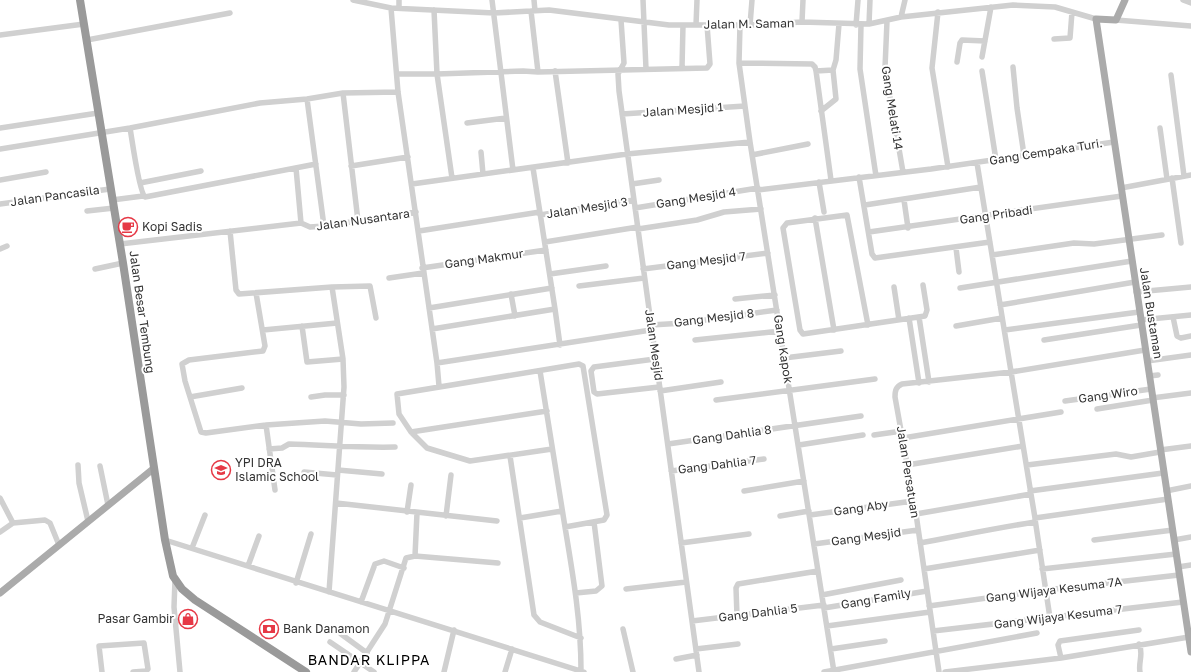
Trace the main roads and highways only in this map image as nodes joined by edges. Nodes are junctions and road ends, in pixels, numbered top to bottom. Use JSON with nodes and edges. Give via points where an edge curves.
{"nodes":[{"id":1,"x":80,"y":0,"type":"edge"},
{"id":2,"x":1125,"y":0,"type":"edge"},
{"id":3,"x":153,"y":469,"type":"junction"},
{"id":4,"x":0,"y":593,"type":"edge"},
{"id":5,"x":1189,"y":618,"type":"edge"},
{"id":6,"x":1191,"y":652,"type":"edge"},
{"id":7,"x":306,"y":672,"type":"edge"}],
"edges":[{"from":1,"to":3,"type":"highway","name":"Jalan Besar Tembung","via":[[123,263]]},
{"from":2,"to":5,"type":"main road","name":"Jalan Bustaman","via":[[1116,20],[1096,19],[1183,602]]},
{"from":3,"to":4,"type":"main road"},
{"from":3,"to":7,"type":"highway","name":"Jalan Besar Tembung","via":[[164,540],[175,580],[195,600]]},
{"from":5,"to":6,"type":"main road","name":"Jalan Bustaman"}]}
